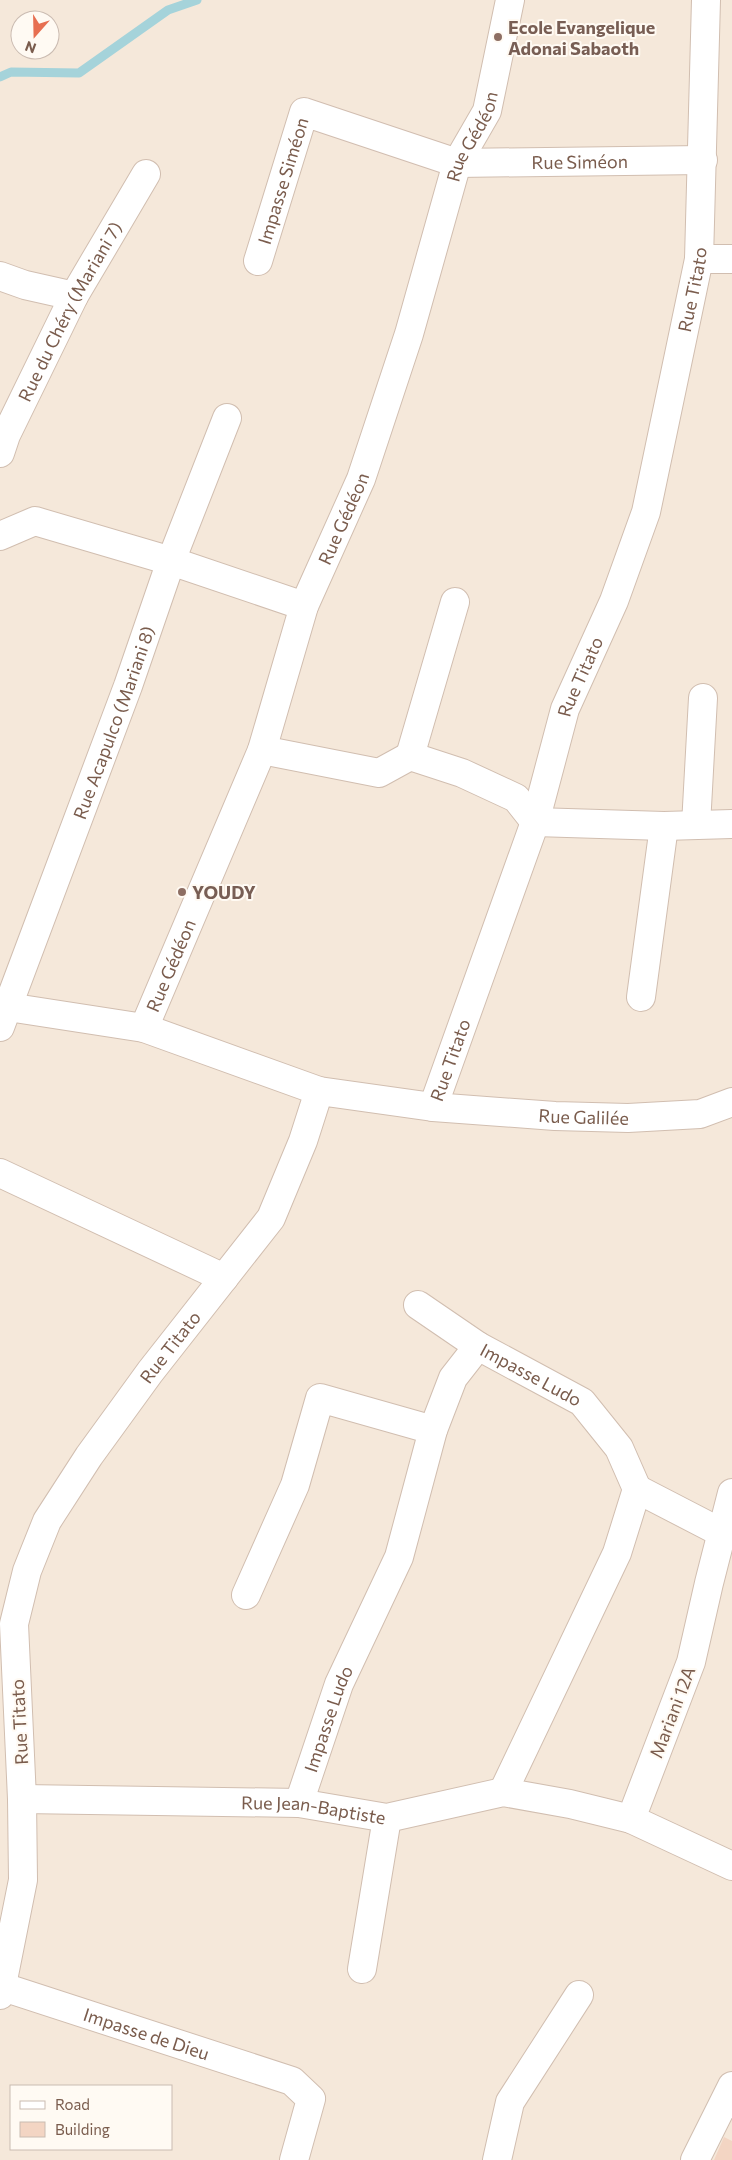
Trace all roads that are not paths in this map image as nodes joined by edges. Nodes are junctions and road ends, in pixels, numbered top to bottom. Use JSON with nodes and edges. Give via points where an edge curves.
{"nodes":[{"id":1,"x":510,"y":0,"type":"edge"},
{"id":2,"x":706,"y":0,"type":"edge"},
{"id":3,"x":703,"y":160,"type":"junction"},
{"id":4,"x":457,"y":163,"type":"junction"},
{"id":5,"x":146,"y":174,"type":"dead end"},
{"id":6,"x":700,"y":259,"type":"junction"},
{"id":7,"x":732,"y":259,"type":"edge"},
{"id":8,"x":258,"y":261,"type":"dead end"},
{"id":9,"x":0,"y":276,"type":"edge"},
{"id":10,"x":74,"y":296,"type":"junction"},
{"id":11,"x":227,"y":418,"type":"dead end"},
{"id":12,"x":0,"y":453,"type":"edge"},
{"id":13,"x":0,"y":536,"type":"edge"},
{"id":14,"x":170,"y":561,"type":"junction"},
{"id":15,"x":455,"y":602,"type":"dead end"},
{"id":16,"x":304,"y":606,"type":"junction"},
{"id":17,"x":702,"y":698,"type":"dead end"},
{"id":18,"x":262,"y":750,"type":"junction"},
{"id":19,"x":410,"y":756,"type":"junction"},
{"id":20,"x":535,"y":822,"type":"junction"},
{"id":21,"x":732,"y":824,"type":"edge"},
{"id":22,"x":696,"y":825,"type":"junction"},
{"id":23,"x":664,"y":826,"type":"junction"},
{"id":24,"x":641,"y":997,"type":"dead end"},
{"id":25,"x":4,"y":1017,"type":"edge"},
{"id":26,"x":144,"y":1028,"type":"junction"},
{"id":27,"x":319,"y":1091,"type":"junction"},
{"id":28,"x":732,"y":1102,"type":"edge"},
{"id":29,"x":433,"y":1107,"type":"junction"},
{"id":30,"x":0,"y":1173,"type":"edge"},
{"id":31,"x":224,"y":1278,"type":"junction"},
{"id":32,"x":418,"y":1305,"type":"dead end"},
{"id":33,"x":478,"y":1346,"type":"junction"},
{"id":34,"x":433,"y":1430,"type":"junction"},
{"id":35,"x":637,"y":1489,"type":"junction"},
{"id":36,"x":732,"y":1493,"type":"edge"},
{"id":37,"x":722,"y":1533,"type":"junction"},
{"id":38,"x":246,"y":1595,"type":"dead end"},
{"id":39,"x":503,"y":1792,"type":"junction"},
{"id":40,"x":22,"y":1799,"type":"junction"},
{"id":41,"x":299,"y":1803,"type":"junction"},
{"id":42,"x":388,"y":1818,"type":"junction"},
{"id":43,"x":631,"y":1819,"type":"junction"},
{"id":44,"x":732,"y":1866,"type":"edge"},
{"id":45,"x":362,"y":1969,"type":"dead end"},
{"id":46,"x":1,"y":1990,"type":"edge"},
{"id":47,"x":579,"y":1995,"type":"dead end"},
{"id":48,"x":732,"y":2086,"type":"edge"},
{"id":49,"x":294,"y":2160,"type":"edge"},
{"id":50,"x":497,"y":2160,"type":"edge"},
{"id":51,"x":695,"y":2160,"type":"edge"}],
"edges":[{"from":1,"to":4,"type":"street","name":"Rue Gédéon","via":[[486,111]]},
{"from":2,"to":3,"type":"street","name":"Rue Titato"},
{"from":3,"to":4,"type":"street","name":"Rue Siméon"},
{"from":3,"to":6,"type":"street","name":"Rue Titato"},
{"from":4,"to":8,"type":"street","name":"Impasse Siméon","via":[[304,112]]},
{"from":4,"to":16,"type":"street","name":"Rue Gédéon","via":[[409,334],[361,478]]},
{"from":5,"to":10,"type":"street","name":"Rue du Chéry (Mariani 7)"},
{"from":6,"to":7,"type":"street"},
{"from":6,"to":20,"type":"street","name":"Rue Titato","via":[[646,512],[614,602],[565,709]]},
{"from":9,"to":10,"type":"street"},
{"from":10,"to":12,"type":"street","name":"Rue du Chéry (Mariani 7)"},
{"from":11,"to":14,"type":"street","name":"Rue Acapulco (Mariani 8)"},
{"from":13,"to":14,"type":"street","via":[[35,521]]},
{"from":14,"to":16,"type":"street"},
{"from":14,"to":25,"type":"street","name":"Rue Acapulco (Mariani 8)","via":[[128,686]]},
{"from":15,"to":19,"type":"street"},
{"from":16,"to":18,"type":"street","name":"Rue Gédéon"},
{"from":17,"to":22,"type":"street"},
{"from":18,"to":19,"type":"street","via":[[379,773]]},
{"from":18,"to":26,"type":"street","name":"Rue Gédéon"},
{"from":19,"to":20,"type":"street","via":[[462,773],[516,798]]},
{"from":20,"to":23,"type":"street"},
{"from":20,"to":29,"type":"street","name":"Rue Titato"},
{"from":21,"to":22,"type":"street"},
{"from":22,"to":23,"type":"street"},
{"from":23,"to":24,"type":"street"},
{"from":25,"to":26,"type":"street"},
{"from":26,"to":27,"type":"street"},
{"from":27,"to":29,"type":"street","name":"Rue Titato"},
{"from":27,"to":31,"type":"street","name":"Rue Titato","via":[[303,1141],[271,1218]]},
{"from":28,"to":29,"type":"street","name":"Rue Galilée","via":[[700,1114],[628,1118]]},
{"from":30,"to":31,"type":"street"},
{"from":31,"to":40,"type":"street","name":"Rue Titato","via":[[89,1456],[46,1521],[27,1570],[14,1624]]},
{"from":32,"to":33,"type":"street"},
{"from":33,"to":34,"type":"street","name":"Impasse Ludo","via":[[452,1378]]},
{"from":33,"to":35,"type":"street","name":"Impasse Ludo","via":[[582,1402],[619,1448]]},
{"from":34,"to":38,"type":"street","via":[[320,1398],[295,1485]]},
{"from":34,"to":41,"type":"street","name":"Impasse Ludo","via":[[399,1557],[338,1684]]},
{"from":35,"to":37,"type":"street"},
{"from":35,"to":39,"type":"street","via":[[617,1553]]},
{"from":36,"to":37,"type":"street","name":"Mariani 12A"},
{"from":37,"to":43,"type":"street","name":"Mariani 12A","via":[[691,1662]]},
{"from":39,"to":42,"type":"street","name":"Rue Jean-Baptiste"},
{"from":39,"to":43,"type":"street","name":"Rue Jean-Baptiste"},
{"from":40,"to":41,"type":"street","name":"Rue Jean-Baptiste"},
{"from":40,"to":46,"type":"street","name":"Rue Titato","via":[[23,1880]]},
{"from":41,"to":42,"type":"street","name":"Rue Jean-Baptiste"},
{"from":42,"to":45,"type":"street"},
{"from":43,"to":44,"type":"street"},
{"from":46,"to":49,"type":"street","name":"Impasse de Dieu","via":[[292,2081],[311,2099]]},
{"from":47,"to":50,"type":"street","via":[[510,2102]]},
{"from":48,"to":51,"type":"street"}]}
